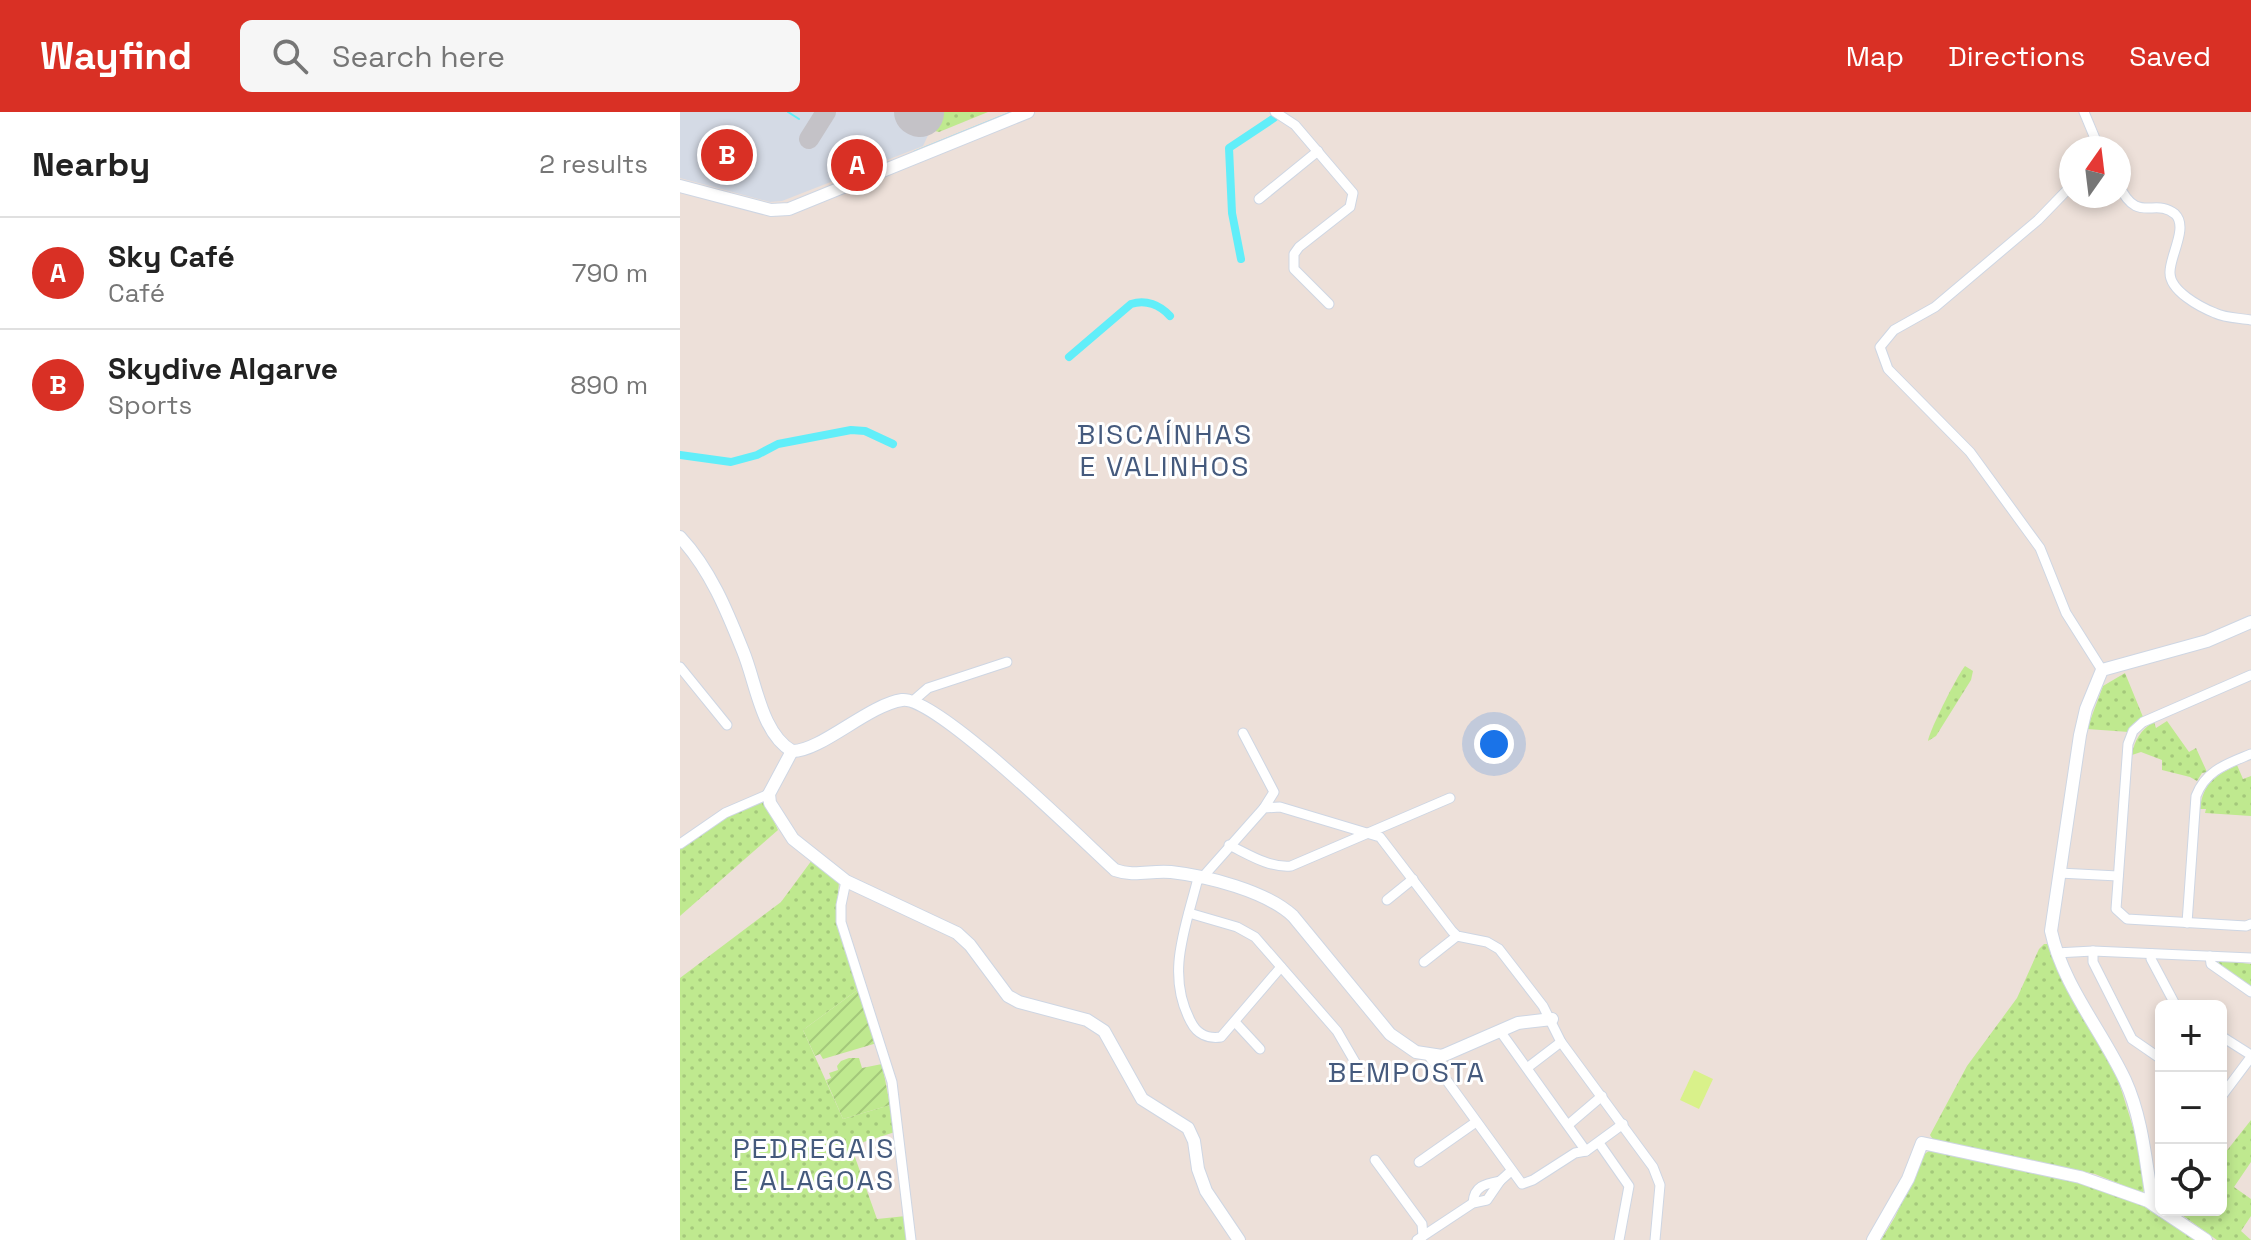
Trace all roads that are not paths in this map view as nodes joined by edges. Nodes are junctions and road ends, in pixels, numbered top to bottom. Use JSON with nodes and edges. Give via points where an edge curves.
{"nodes":[{"id":1,"x":1028,"y":112,"type":"edge"},
{"id":2,"x":1275,"y":112,"type":"edge"},
{"id":3,"x":2084,"y":112,"type":"edge"},
{"id":4,"x":2094,"y":136,"type":"edge"},
{"id":5,"x":1318,"y":151,"type":"junction"},
{"id":6,"x":680,"y":186,"type":"edge"},
{"id":7,"x":1259,"y":194,"type":"dead end"},
{"id":8,"x":2059,"y":198,"type":"edge"},
{"id":9,"x":2131,"y":204,"type":"edge"},
{"id":10,"x":1329,"y":304,"type":"dead end"},
{"id":11,"x":2251,"y":320,"type":"edge"},
{"id":12,"x":680,"y":537,"type":"edge"},
{"id":13,"x":2251,"y":622,"type":"edge"},
{"id":14,"x":1007,"y":662,"type":"dead end"},
{"id":15,"x":680,"y":667,"type":"edge"},
{"id":16,"x":2102,"y":670,"type":"junction"},
{"id":17,"x":2251,"y":675,"type":"edge"},
{"id":18,"x":913,"y":701,"type":"junction"},
{"id":19,"x":727,"y":725,"type":"dead end"},
{"id":20,"x":1243,"y":733,"type":"dead end"},
{"id":21,"x":792,"y":751,"type":"junction"},
{"id":22,"x":2251,"y":754,"type":"edge"},
{"id":23,"x":769,"y":794,"type":"junction"},
{"id":24,"x":1450,"y":798,"type":"dead end"},
{"id":25,"x":1264,"y":808,"type":"junction"},
{"id":26,"x":1369,"y":832,"type":"junction"},
{"id":27,"x":680,"y":844,"type":"edge"},
{"id":28,"x":1229,"y":845,"type":"junction"},
{"id":29,"x":2059,"y":873,"type":"junction"},
{"id":30,"x":2118,"y":876,"type":"junction"},
{"id":31,"x":1200,"y":878,"type":"junction"},
{"id":32,"x":1413,"y":879,"type":"junction"},
{"id":33,"x":846,"y":881,"type":"junction"},
{"id":34,"x":1387,"y":900,"type":"dead end"},
{"id":35,"x":1189,"y":913,"type":"junction"},
{"id":36,"x":2187,"y":923,"type":"junction"},
{"id":37,"x":2251,"y":924,"type":"edge"},
{"id":38,"x":1457,"y":936,"type":"junction"},
{"id":39,"x":2093,"y":951,"type":"junction"},
{"id":40,"x":2056,"y":953,"type":"junction"},
{"id":41,"x":2152,"y":954,"type":"junction"},
{"id":42,"x":2210,"y":956,"type":"junction"},
{"id":43,"x":2251,"y":958,"type":"edge"},
{"id":44,"x":1424,"y":962,"type":"dead end"},
{"id":45,"x":1281,"y":967,"type":"junction"},
{"id":46,"x":2251,"y":992,"type":"edge"},
{"id":47,"x":2173,"y":1000,"type":"edge"},
{"id":48,"x":1552,"y":1019,"type":"junction"},
{"id":49,"x":1235,"y":1022,"type":"junction"},
{"id":50,"x":1500,"y":1031,"type":"junction"},
{"id":51,"x":2227,"y":1040,"type":"edge"},
{"id":52,"x":1561,"y":1042,"type":"junction"},
{"id":53,"x":1260,"y":1049,"type":"dead end"},
{"id":54,"x":2155,"y":1055,"type":"edge"},
{"id":55,"x":1429,"y":1056,"type":"junction"},
{"id":56,"x":2251,"y":1056,"type":"edge"},
{"id":57,"x":1355,"y":1062,"type":"dead end"},
{"id":58,"x":1527,"y":1068,"type":"junction"},
{"id":59,"x":2227,"y":1088,"type":"edge"},
{"id":60,"x":1602,"y":1096,"type":"junction"},
{"id":61,"x":1476,"y":1122,"type":"junction"},
{"id":62,"x":1623,"y":1124,"type":"junction"},
{"id":63,"x":1568,"y":1125,"type":"junction"},
{"id":64,"x":1599,"y":1143,"type":"junction"},
{"id":65,"x":1586,"y":1151,"type":"junction"},
{"id":66,"x":1375,"y":1160,"type":"dead end"},
{"id":67,"x":1419,"y":1162,"type":"dead end"},
{"id":68,"x":1511,"y":1171,"type":"junction"},
{"id":69,"x":2148,"y":1201,"type":"junction"},
{"id":70,"x":2155,"y":1206,"type":"edge"},
{"id":71,"x":2170,"y":1216,"type":"edge"},
{"id":72,"x":1420,"y":1238,"type":"edge"},
{"id":73,"x":911,"y":1240,"type":"edge"},
{"id":74,"x":1239,"y":1240,"type":"edge"},
{"id":75,"x":1619,"y":1240,"type":"edge"},
{"id":76,"x":1655,"y":1240,"type":"edge"},
{"id":77,"x":1873,"y":1240,"type":"edge"},
{"id":78,"x":2206,"y":1240,"type":"edge"}],
"edges":[{"from":1,"to":6,"type":"street","via":[[789,209],[771,210]]},
{"from":2,"to":5,"type":"street"},
{"from":3,"to":4,"type":"street"},
{"from":5,"to":7,"type":"street"},
{"from":5,"to":10,"type":"street","via":[[1353,193],[1353,200],[1299,247],[1293,263]]},
{"from":8,"to":16,"type":"street","via":[[1935,307],[1894,330],[1880,347],[1888,369],[1970,452],[2040,548],[2066,613]]},
{"from":9,"to":11,"type":"street","via":[[2176,215],[2180,224],[2170,274],[2173,283],[2216,314]]},
{"from":12,"to":21,"type":"street","via":[[706,570],[745,654],[768,721]]},
{"from":13,"to":16,"type":"street","via":[[2207,641]]},
{"from":14,"to":18,"type":"street","via":[[928,688]]},
{"from":15,"to":19,"type":"street"},
{"from":16,"to":29,"type":"street","via":[[2080,735]]},
{"from":17,"to":30,"type":"street","via":[[2133,731],[2125,768]]},
{"from":18,"to":21,"type":"street","via":[[881,706],[806,749]]},
{"from":18,"to":31,"type":"street","via":[[1018,779],[1115,870]]},
{"from":20,"to":25,"type":"street","via":[[1271,785],[1272,798]]},
{"from":21,"to":23,"type":"street"},
{"from":22,"to":36,"type":"street","via":[[2207,775],[2198,791]]},
{"from":23,"to":27,"type":"street","via":[[709,821]]},
{"from":23,"to":33,"type":"street","via":[[793,839]]},
{"from":24,"to":26,"type":"street"},
{"from":25,"to":26,"type":"street","via":[[1280,807]]},
{"from":25,"to":28,"type":"street"},
{"from":26,"to":28,"type":"street","via":[[1291,866],[1280,867]]},
{"from":26,"to":32,"type":"street","via":[[1388,845]]},
{"from":28,"to":31,"type":"street"},
{"from":29,"to":30,"type":"street"},
{"from":29,"to":40,"type":"street","via":[[2051,931]]},
{"from":30,"to":36,"type":"street","via":[[2120,915]]},
{"from":31,"to":35,"type":"street"},
{"from":31,"to":55,"type":"street","via":[[1254,892],[1284,908],[1390,1034]]},
{"from":32,"to":34,"type":"street"},
{"from":32,"to":38,"type":"street"},
{"from":33,"to":73,"type":"street","via":[[841,922],[892,1082]]},
{"from":33,"to":74,"type":"street","via":[[957,933],[998,985],[1019,1002],[1087,1020],[1104,1031],[1142,1099],[1188,1128],[1206,1191]]},
{"from":35,"to":45,"type":"street","via":[[1247,931]]},
{"from":35,"to":49,"type":"street","via":[[1177,971],[1184,1007],[1193,1026],[1212,1039]]},
{"from":36,"to":37,"type":"street"},
{"from":38,"to":44,"type":"street"},
{"from":38,"to":48,"type":"street","via":[[1493,944]]},
{"from":39,"to":40,"type":"street"},
{"from":39,"to":41,"type":"street"},
{"from":39,"to":54,"type":"street","via":[[2093,962],[2132,1039]]},
{"from":40,"to":69,"type":"street","via":[[2125,1080],[2139,1124]]},
{"from":41,"to":42,"type":"street"},
{"from":41,"to":47,"type":"street"},
{"from":42,"to":43,"type":"street"},
{"from":42,"to":46,"type":"street","via":[[2211,964]]},
{"from":45,"to":49,"type":"street"},
{"from":45,"to":57,"type":"street","via":[[1337,1031]]},
{"from":48,"to":50,"type":"street"},
{"from":48,"to":52,"type":"street"},
{"from":49,"to":53,"type":"street"},
{"from":50,"to":55,"type":"street","via":[[1456,1052]]},
{"from":50,"to":58,"type":"street"},
{"from":51,"to":56,"type":"street"},
{"from":52,"to":58,"type":"street"},
{"from":52,"to":60,"type":"street"},
{"from":55,"to":61,"type":"street"},
{"from":56,"to":59,"type":"street"},
{"from":58,"to":63,"type":"street"},
{"from":60,"to":62,"type":"street"},
{"from":60,"to":63,"type":"street"},
{"from":61,"to":67,"type":"street"},
{"from":61,"to":68,"type":"street"},
{"from":62,"to":64,"type":"street"},
{"from":62,"to":76,"type":"street","via":[[1659,1176]]},
{"from":63,"to":65,"type":"street"},
{"from":64,"to":65,"type":"street"},
{"from":64,"to":75,"type":"street","via":[[1629,1186]]},
{"from":65,"to":68,"type":"street","via":[[1527,1184]]},
{"from":66,"to":72,"type":"street","via":[[1422,1224]]},
{"from":68,"to":72,"type":"street","via":[[1477,1189],[1473,1203]]},
{"from":69,"to":70,"type":"street"},
{"from":69,"to":77,"type":"street","via":[[2080,1177],[1922,1143]]},
{"from":71,"to":78,"type":"street"}]}
